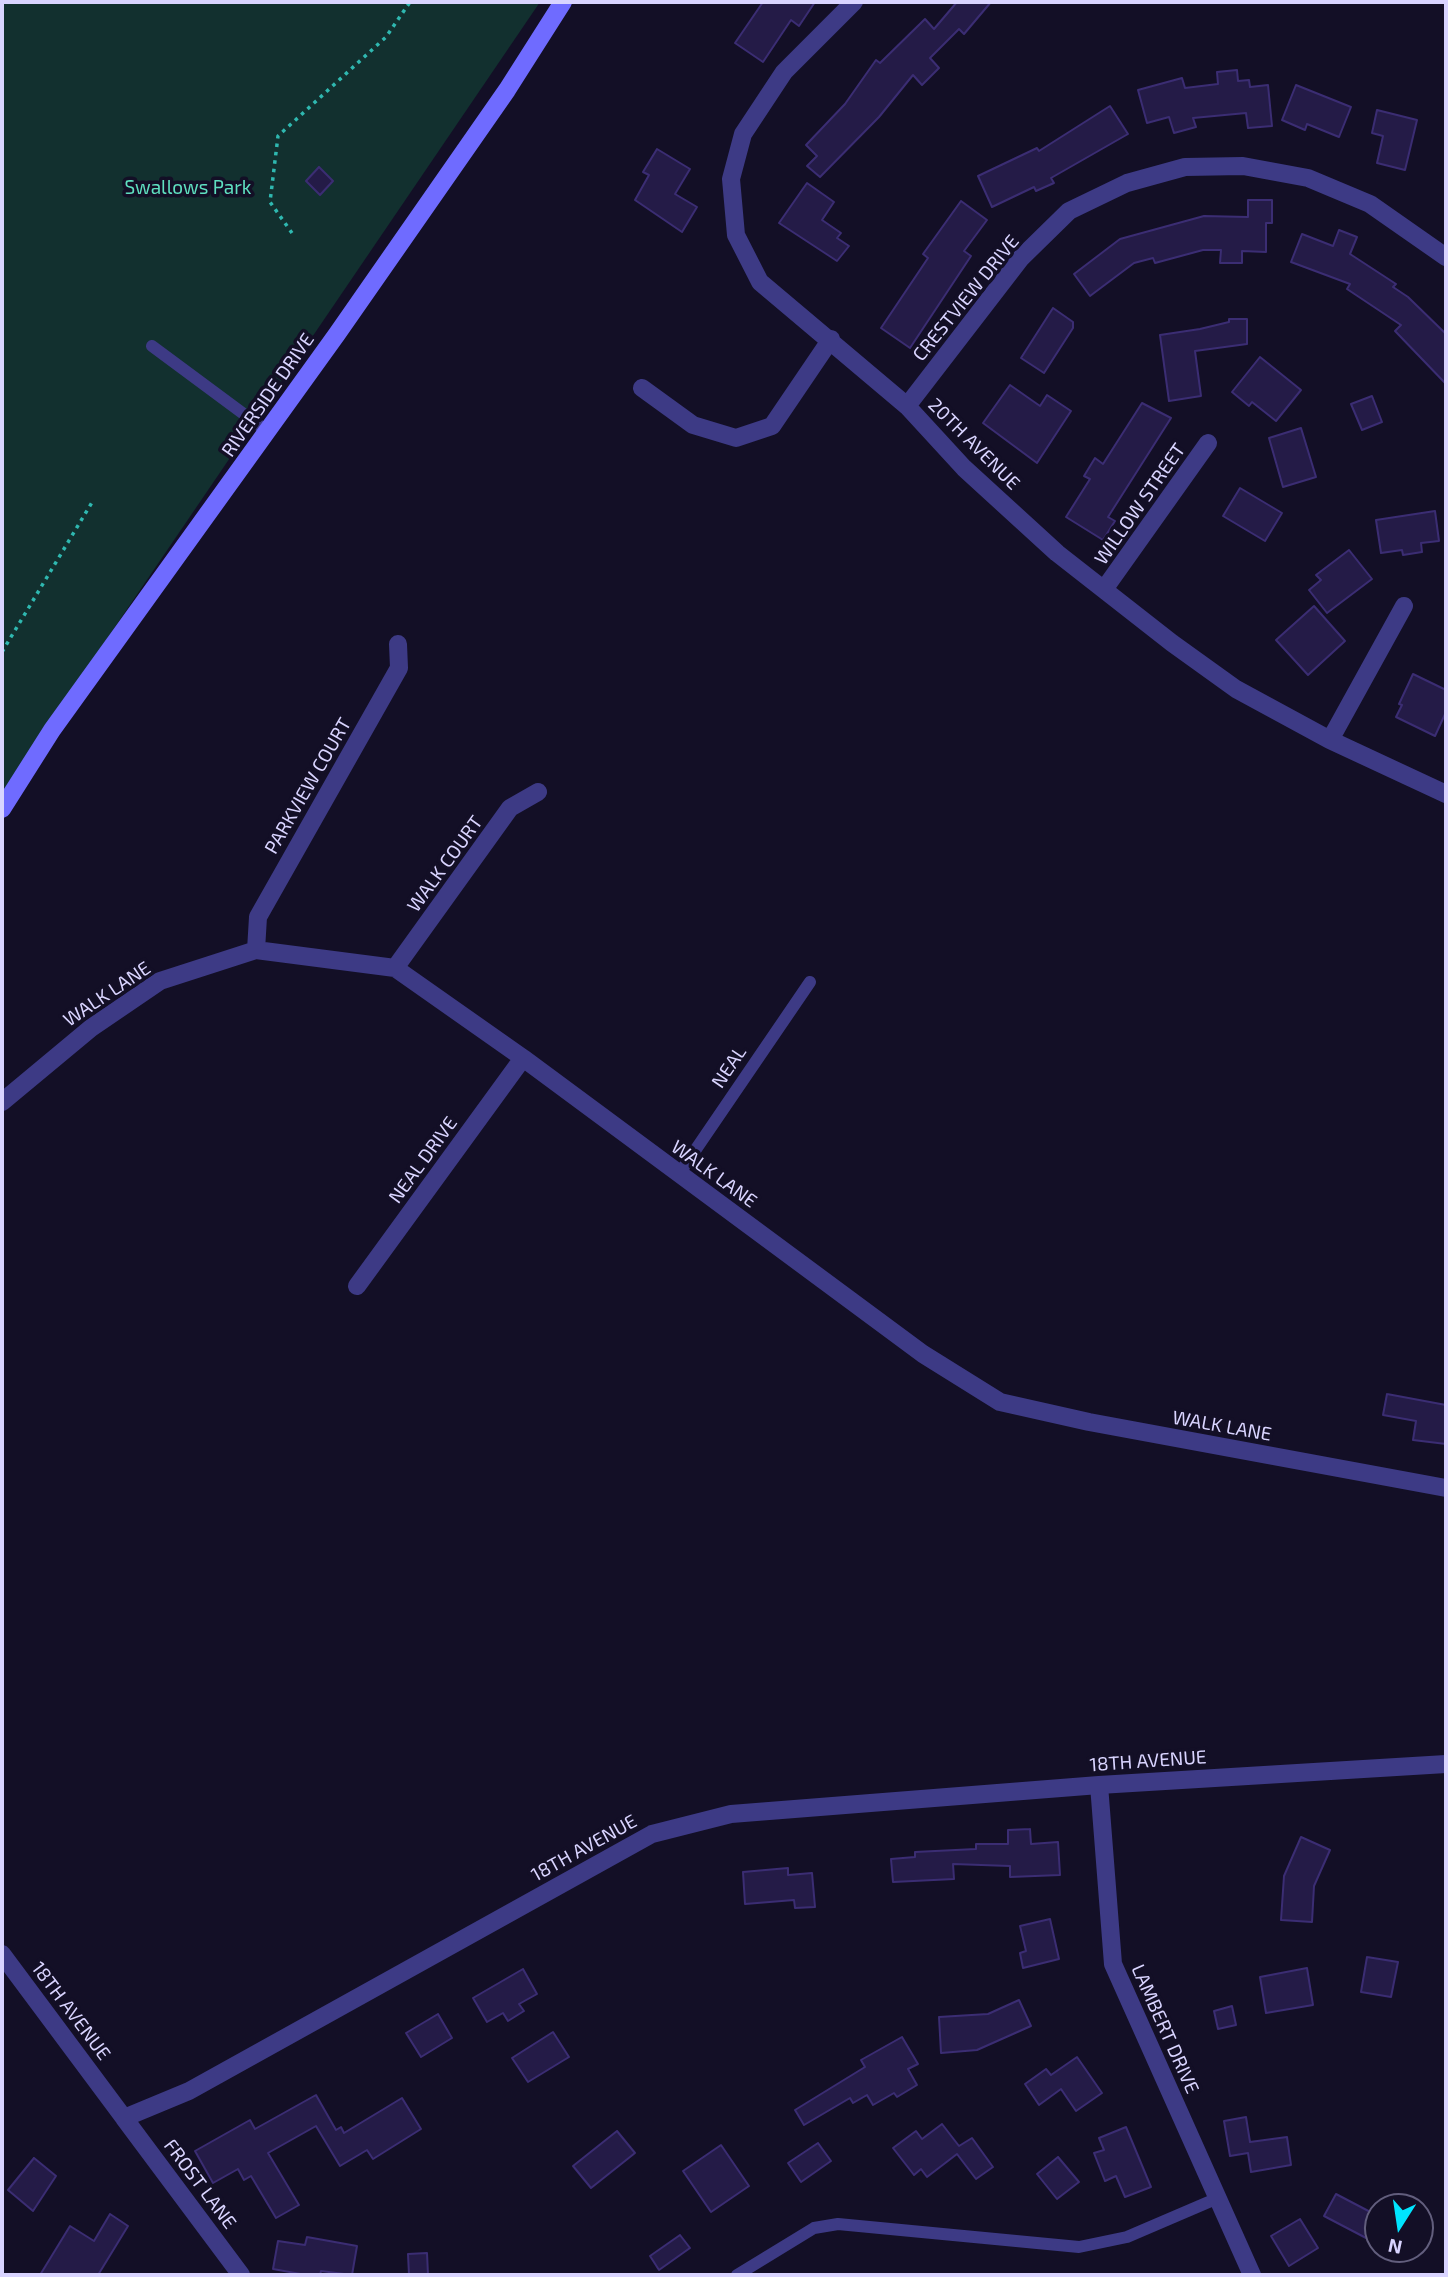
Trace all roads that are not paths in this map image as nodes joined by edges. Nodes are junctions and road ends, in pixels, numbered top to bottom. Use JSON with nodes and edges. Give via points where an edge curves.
{"nodes":[{"id":1,"x":563,"y":2,"type":"edge"},
{"id":2,"x":854,"y":2,"type":"edge"},
{"id":3,"x":1446,"y":257,"type":"edge"},
{"id":4,"x":831,"y":339,"type":"junction"},
{"id":5,"x":152,"y":346,"type":"dead end"},
{"id":6,"x":642,"y":388,"type":"dead end"},
{"id":7,"x":907,"y":406,"type":"junction"},
{"id":8,"x":268,"y":432,"type":"junction"},
{"id":9,"x":1208,"y":443,"type":"dead end"},
{"id":10,"x":1105,"y":588,"type":"junction"},
{"id":11,"x":1404,"y":606,"type":"dead end"},
{"id":12,"x":398,"y":644,"type":"dead end"},
{"id":13,"x":1330,"y":740,"type":"junction"},
{"id":14,"x":538,"y":792,"type":"dead end"},
{"id":15,"x":1446,"y":794,"type":"edge"},
{"id":16,"x":2,"y":809,"type":"edge"},
{"id":17,"x":256,"y":950,"type":"junction"},
{"id":18,"x":395,"y":968,"type":"junction"},
{"id":19,"x":810,"y":982,"type":"dead end"},
{"id":20,"x":523,"y":1058,"type":"junction"},
{"id":21,"x":2,"y":1102,"type":"edge"},
{"id":22,"x":679,"y":1174,"type":"junction"},
{"id":23,"x":357,"y":1286,"type":"dead end"},
{"id":24,"x":1446,"y":1488,"type":"edge"},
{"id":25,"x":1446,"y":1764,"type":"edge"},
{"id":26,"x":1099,"y":1785,"type":"junction"},
{"id":27,"x":2,"y":1954,"type":"edge"},
{"id":28,"x":124,"y":2118,"type":"junction"},
{"id":29,"x":1218,"y":2198,"type":"junction"},
{"id":30,"x":242,"y":2275,"type":"edge"},
{"id":31,"x":737,"y":2275,"type":"edge"},
{"id":32,"x":1252,"y":2275,"type":"edge"}],
"edges":[{"from":1,"to":8,"type":"main road","name":"RIVERSIDE DRIVE","via":[[507,90]]},
{"from":2,"to":4,"type":"street","name":"20TH AVENUE","via":[[784,72],[743,134],[731,179],[736,234],[760,282]]},
{"from":3,"to":7,"type":"street","name":"CRESTVIEW DRIVE","via":[[1370,204],[1308,178],[1243,166],[1185,167],[1127,183],[1069,211],[1021,258]]},
{"from":4,"to":6,"type":"street","via":[[772,426],[736,438],[694,425]]},
{"from":4,"to":7,"type":"street","name":"20TH AVENUE"},
{"from":5,"to":8,"type":"lane"},
{"from":7,"to":10,"type":"street","name":"20TH AVENUE","via":[[964,468],[1057,553]]},
{"from":8,"to":16,"type":"main road","name":"RIVERSIDE DRIVE","via":[[52,730]]},
{"from":9,"to":10,"type":"street","name":"WILLOW STREET"},
{"from":10,"to":13,"type":"street","name":"20TH AVENUE","via":[[1236,689]]},
{"from":11,"to":13,"type":"street"},
{"from":12,"to":17,"type":"street","name":"PARKVIEW COURT","via":[[399,668],[258,917]]},
{"from":13,"to":15,"type":"street","name":"20TH AVENUE"},
{"from":14,"to":18,"type":"street","name":"WALK COURT","via":[[510,808]]},
{"from":17,"to":18,"type":"street","name":"WALK LANE"},
{"from":17,"to":21,"type":"street","name":"WALK LANE","via":[[160,981],[91,1028]]},
{"from":18,"to":20,"type":"street","name":"WALK LANE"},
{"from":19,"to":22,"type":"lane","name":"NEAL"},
{"from":20,"to":22,"type":"street","name":"WALK LANE"},
{"from":20,"to":23,"type":"street","name":"NEAL DRIVE"},
{"from":22,"to":24,"type":"street","name":"WALK LANE","via":[[923,1354],[1000,1402]]},
{"from":25,"to":26,"type":"street","name":"18TH AVENUE"},
{"from":26,"to":28,"type":"street","name":"18TH AVENUE","via":[[731,1814],[652,1834],[189,2091]]},
{"from":26,"to":29,"type":"street","name":"LAMBERT DRIVE","via":[[1114,1964]]},
{"from":27,"to":28,"type":"street","name":"18TH AVENUE"},
{"from":28,"to":30,"type":"street","name":"FROST LANE"},
{"from":29,"to":31,"type":"lane","via":[[1128,2237],[1079,2247],[838,2224],[814,2228]]},
{"from":29,"to":32,"type":"street","name":"LAMBERT DRIVE"}]}
